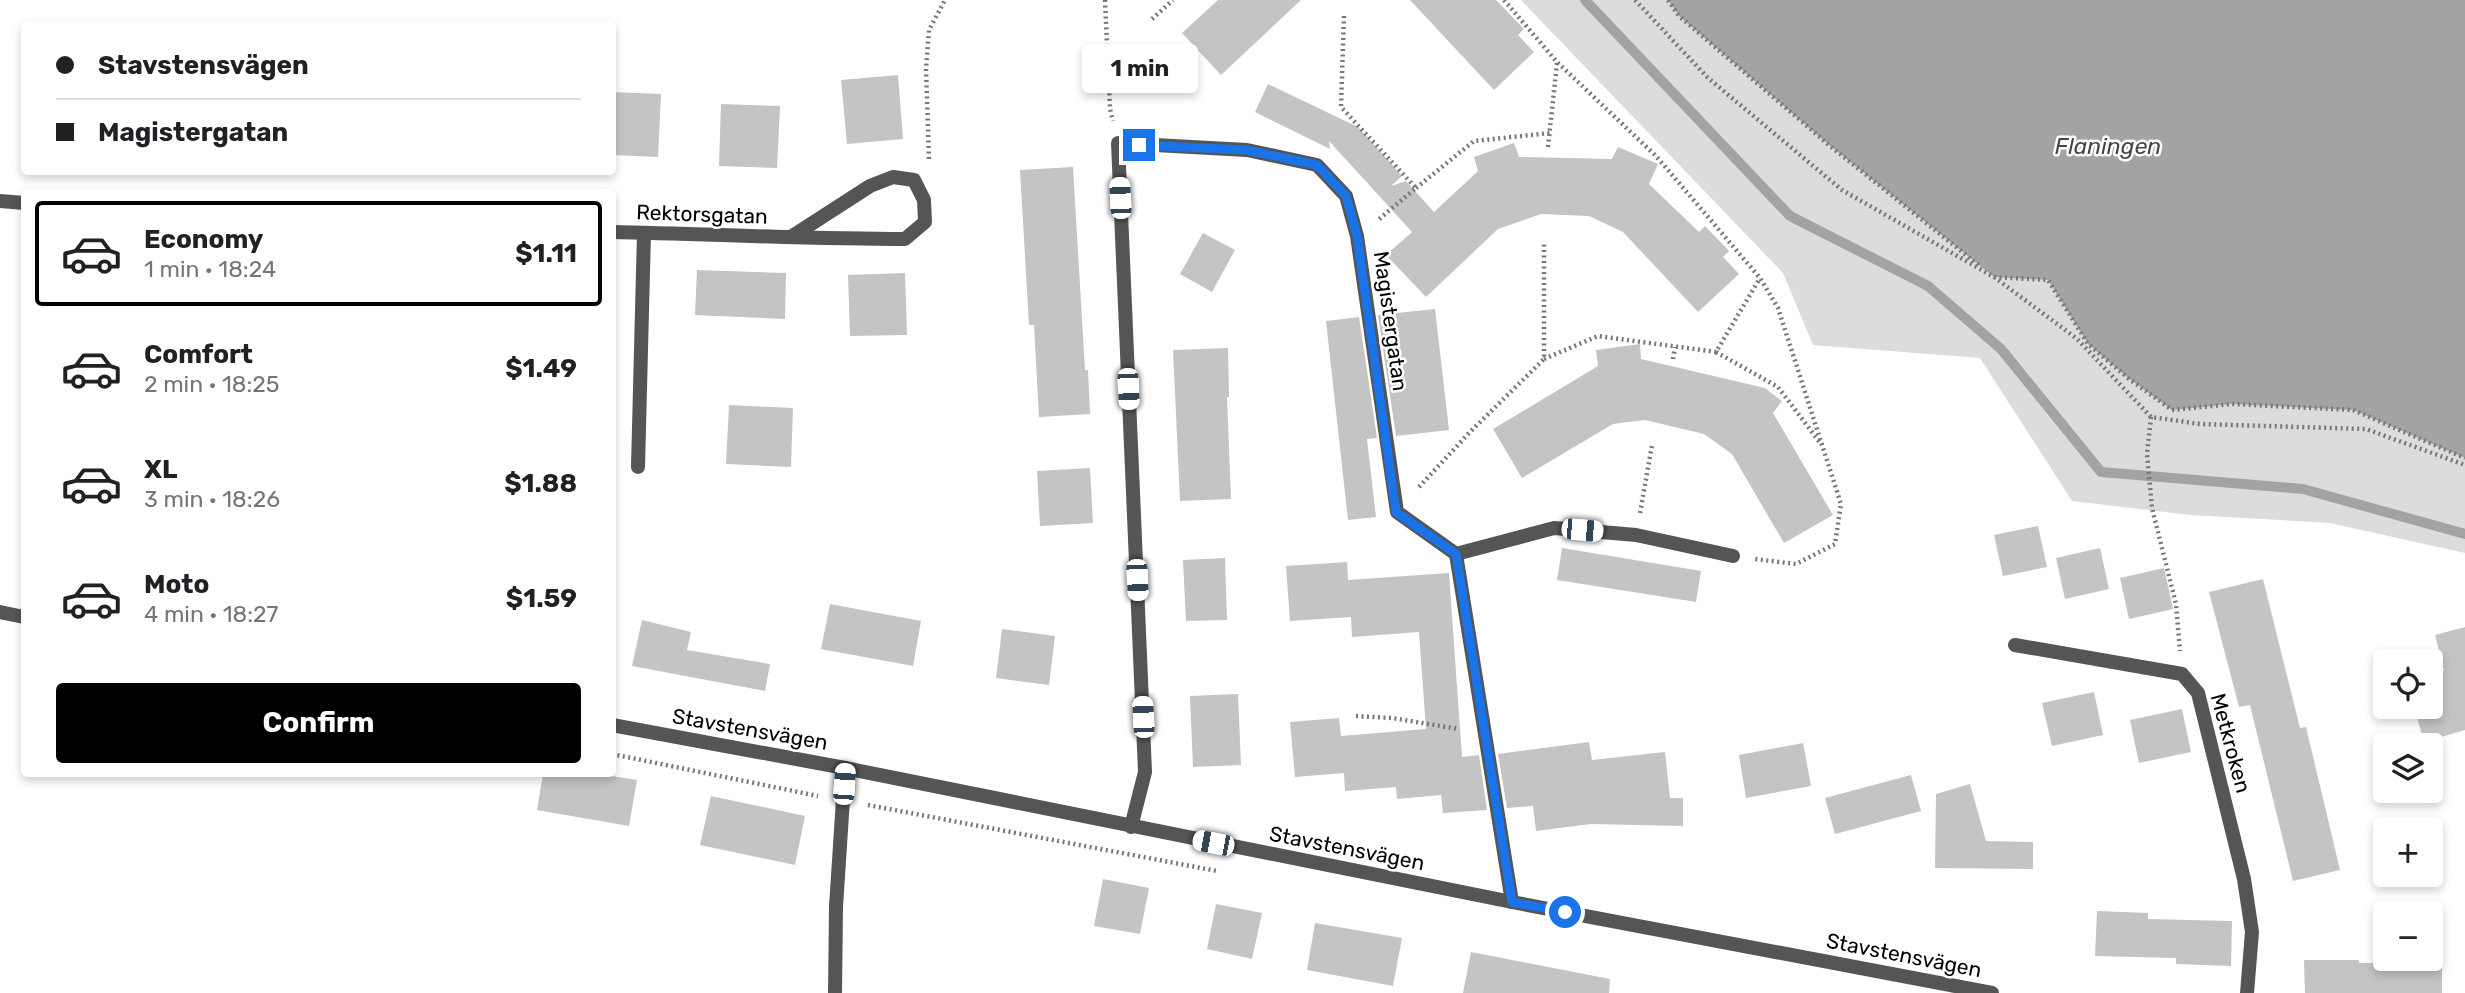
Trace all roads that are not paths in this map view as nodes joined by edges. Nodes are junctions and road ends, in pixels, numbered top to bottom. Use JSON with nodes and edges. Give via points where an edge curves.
{"nodes":[{"id":1,"x":0,"y":201,"type":"edge"},
{"id":2,"x":21,"y":202,"type":"edge"},
{"id":3,"x":616,"y":232,"type":"edge"},
{"id":4,"x":645,"y":233,"type":"junction"},
{"id":5,"x":790,"y":237,"type":"junction"},
{"id":6,"x":638,"y":467,"type":"dead end"},
{"id":7,"x":1456,"y":554,"type":"junction"},
{"id":8,"x":1733,"y":556,"type":"road end"},
{"id":9,"x":0,"y":612,"type":"edge"},
{"id":10,"x":21,"y":616,"type":"edge"},
{"id":11,"x":2015,"y":645,"type":"dead end"},
{"id":12,"x":616,"y":726,"type":"edge"},
{"id":13,"x":845,"y":768,"type":"junction"},
{"id":14,"x":1131,"y":827,"type":"junction"},
{"id":15,"x":1512,"y":902,"type":"junction"},
{"id":16,"x":835,"y":993,"type":"edge"},
{"id":17,"x":1992,"y":993,"type":"edge"},
{"id":18,"x":2247,"y":993,"type":"edge"}],
"edges":[{"from":1,"to":2,"type":"street"},
{"from":3,"to":4,"type":"street","name":"Rektorsgatan"},
{"from":4,"to":5,"type":"street","name":"Rektorsgatan"},
{"from":4,"to":6,"type":"street"},
{"from":5,"to":5,"type":"street","name":"Rektorsgatan","via":[[905,239],[925,222],[925,200],[914,180],[893,177],[870,186]]},
{"from":7,"to":8,"type":"street","via":[[1554,527],[1636,535]]},
{"from":7,"to":14,"type":"street","name":"Magistergatan","via":[[1396,512],[1357,236],[1346,196],[1317,165],[1247,150],[1118,143],[1145,772]]},
{"from":7,"to":15,"type":"street"},
{"from":9,"to":10,"type":"street"},
{"from":11,"to":18,"type":"street","name":"Metkroken","via":[[2182,674],[2198,693],[2244,879],[2252,932]]},
{"from":12,"to":13,"type":"street","name":"Stavstensvägen"},
{"from":13,"to":14,"type":"street","name":"Stavstensvägen"},
{"from":13,"to":16,"type":"street"},
{"from":14,"to":15,"type":"street","name":"Stavstensvägen"},
{"from":15,"to":17,"type":"street","name":"Stavstensvägen"}]}
